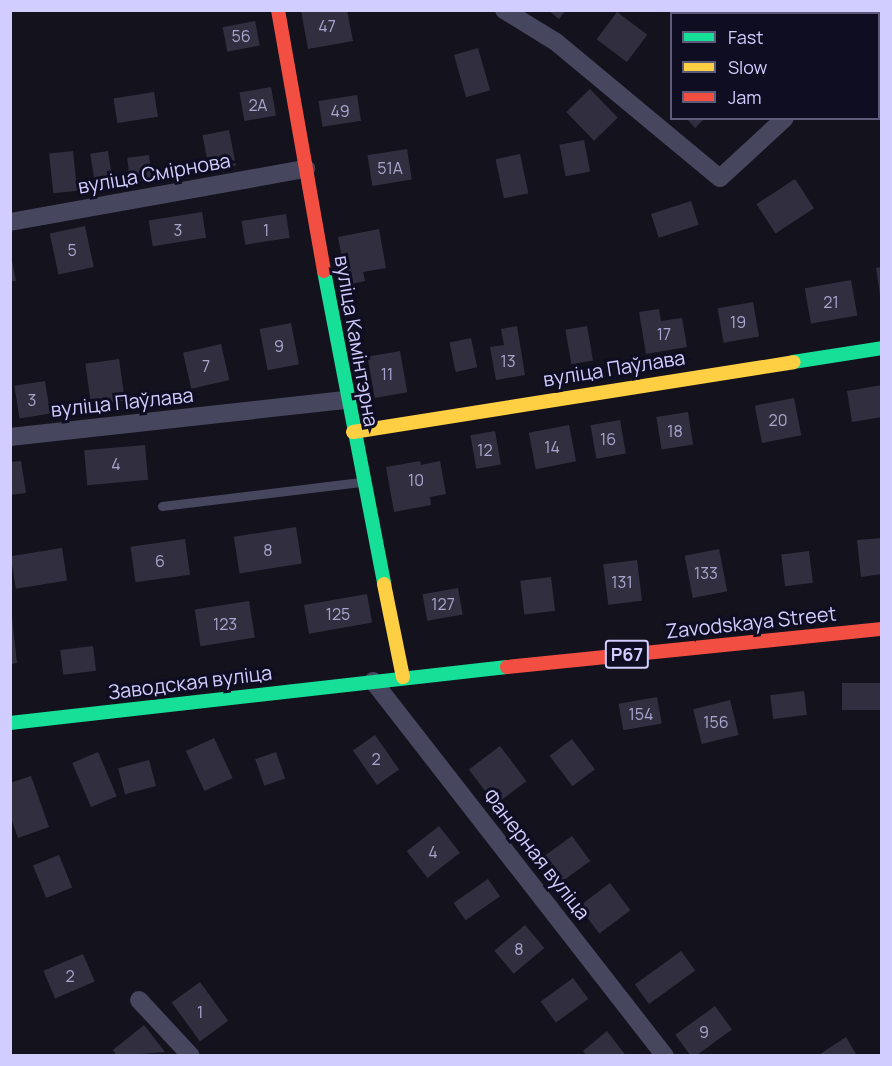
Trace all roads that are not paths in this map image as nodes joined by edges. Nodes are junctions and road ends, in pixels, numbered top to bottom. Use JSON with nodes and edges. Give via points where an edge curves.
{"nodes":[{"id":1,"x":278,"y":10,"type":"edge"},
{"id":2,"x":504,"y":10,"type":"edge"},
{"id":3,"x":782,"y":120,"type":"edge"},
{"id":4,"x":306,"y":169,"type":"junction"},
{"id":5,"x":10,"y":222,"type":"edge"},
{"id":6,"x":882,"y":348,"type":"edge"},
{"id":7,"x":346,"y":400,"type":"junction"},
{"id":8,"x":353,"y":432,"type":"junction"},
{"id":9,"x":10,"y":437,"type":"edge"},
{"id":10,"x":363,"y":482,"type":"junction"},
{"id":11,"x":162,"y":506,"type":"dead end"},
{"id":12,"x":882,"y":629,"type":"edge"},
{"id":13,"x":403,"y":676,"type":"junction"},
{"id":14,"x":373,"y":681,"type":"junction"},
{"id":15,"x":10,"y":723,"type":"edge"},
{"id":16,"x":139,"y":1000,"type":"dead end"},
{"id":17,"x":191,"y":1056,"type":"edge"},
{"id":18,"x":665,"y":1056,"type":"edge"}],
"edges":[{"from":1,"to":4,"type":"street","name":"вуліца Камінтэрна"},
{"from":2,"to":3,"type":"street","via":[[556,42],[720,178]]},
{"from":4,"to":5,"type":"street","name":"вуліца Смірнова"},
{"from":4,"to":7,"type":"street","name":"вуліца Камінтэрна"},
{"from":6,"to":8,"type":"street","name":"вуліца Паўлава"},
{"from":7,"to":8,"type":"street","name":"вуліца Камінтэрна"},
{"from":7,"to":9,"type":"street","name":"вуліца Паўлава"},
{"from":8,"to":10,"type":"street","name":"вуліца Камінтэрна"},
{"from":10,"to":11,"type":"lane"},
{"from":10,"to":13,"type":"street","name":"вуліца Камінтэрна"},
{"from":12,"to":13,"type":"street","name":"Zavodskaya Street","number":"Р67"},
{"from":13,"to":14,"type":"street","name":"Zavodskaya Street","number":"Р67"},
{"from":14,"to":15,"type":"street","name":"Заводская вуліца","number":"Р67"},
{"from":14,"to":18,"type":"street","name":"Фанерная вуліца"},
{"from":16,"to":17,"type":"street"}]}
